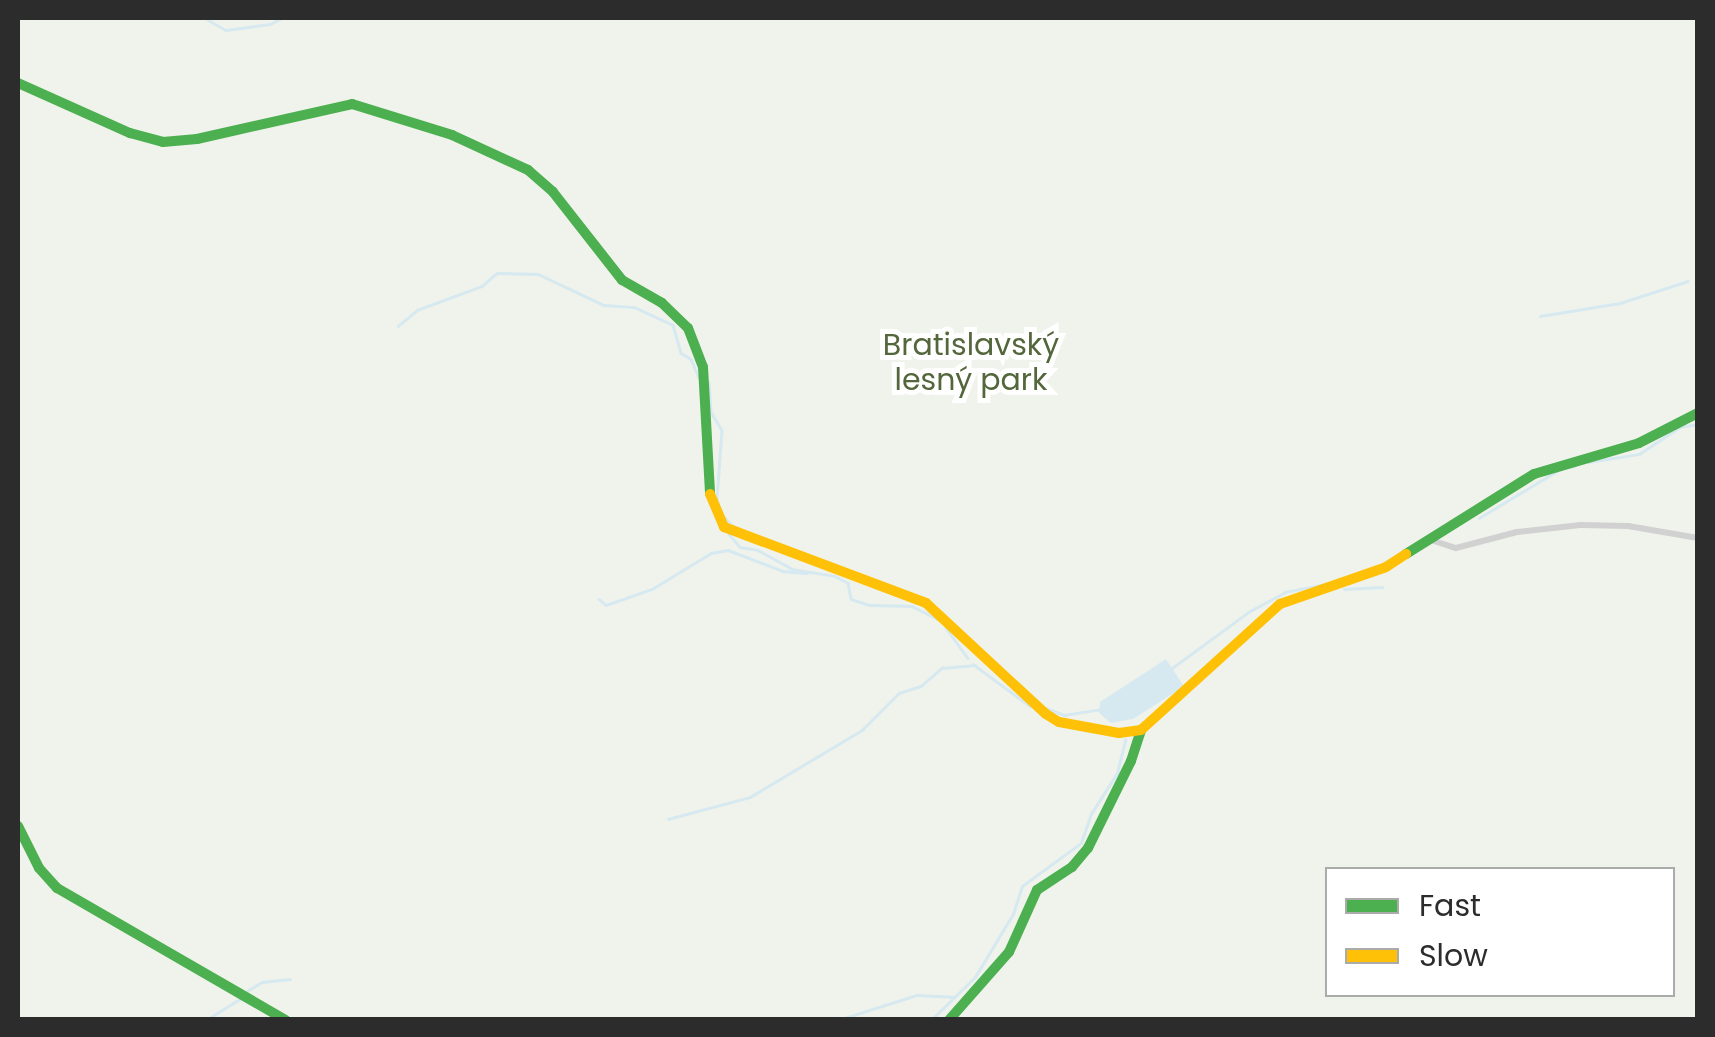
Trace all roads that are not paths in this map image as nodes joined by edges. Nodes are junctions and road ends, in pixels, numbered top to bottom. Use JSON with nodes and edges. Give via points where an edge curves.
{"nodes":[{"id":1,"x":18,"y":83,"type":"edge"},
{"id":2,"x":1698,"y":413,"type":"edge"},
{"id":3,"x":1698,"y":538,"type":"edge"},
{"id":4,"x":1434,"y":540,"type":"junction"},
{"id":5,"x":1141,"y":730,"type":"junction"},
{"id":6,"x":18,"y":826,"type":"edge"},
{"id":7,"x":286,"y":1020,"type":"edge"},
{"id":8,"x":949,"y":1020,"type":"edge"}],
"edges":[{"from":1,"to":5,"type":"street","via":[[147,139],[179,142],[352,104],[452,135],[519,165],[553,192],[622,280],[688,328],[702,367],[710,504],[724,527],[926,603],[1059,722],[1110,732]]},
{"from":2,"to":4,"type":"street","via":[[1639,443],[1534,474]]},
{"from":3,"to":4,"type":"street","via":[[1602,525],[1544,527],[1456,548]]},
{"from":4,"to":5,"type":"street","via":[[1386,566],[1280,604]]},
{"from":5,"to":8,"type":"street","via":[[1088,848],[1037,890],[1010,952]]},
{"from":6,"to":7,"type":"street","via":[[57,888]]}]}
